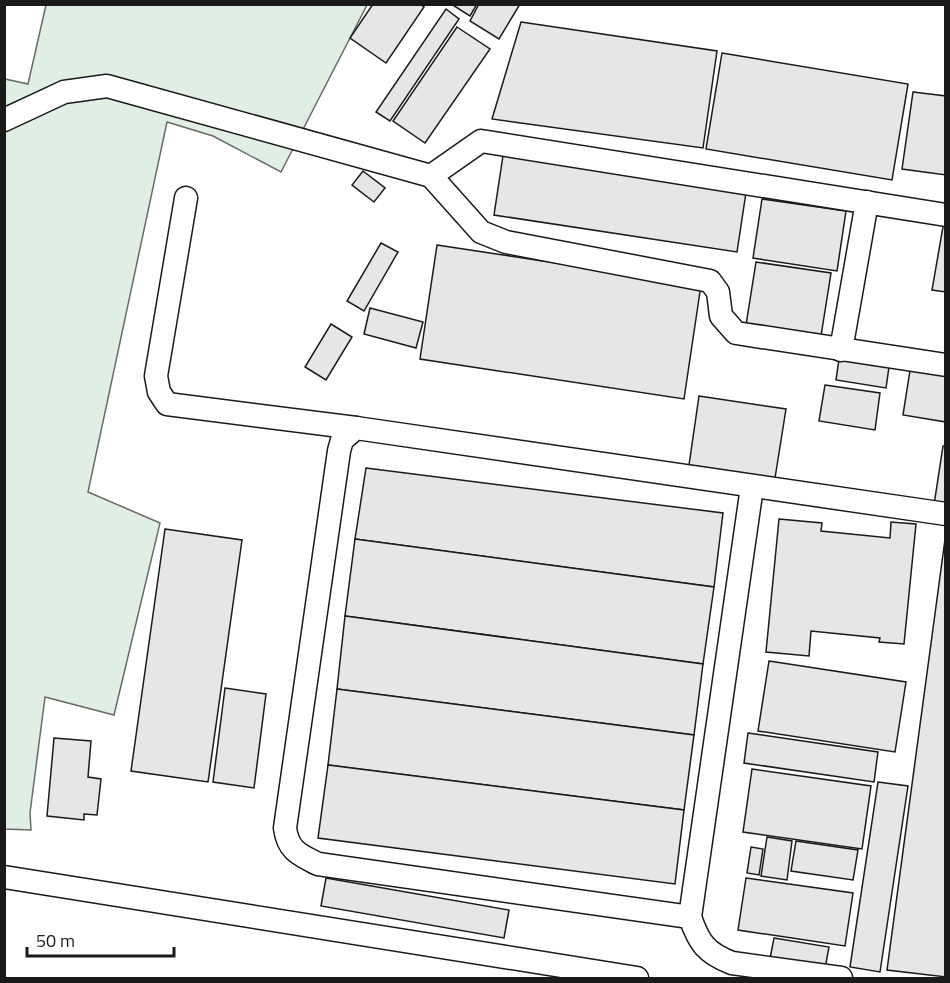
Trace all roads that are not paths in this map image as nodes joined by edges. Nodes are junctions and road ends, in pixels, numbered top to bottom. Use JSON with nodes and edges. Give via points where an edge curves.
{"nodes":[{"id":1,"x":4,"y":120,"type":"edge"},
{"id":2,"x":431,"y":176,"type":"junction"},
{"id":3,"x":186,"y":198,"type":"dead end"},
{"id":4,"x":867,"y":202,"type":"junction"},
{"id":5,"x":945,"y":215,"type":"edge"},
{"id":6,"x":841,"y":351,"type":"junction"},
{"id":7,"x":945,"y":364,"type":"edge"},
{"id":8,"x":356,"y":428,"type":"junction"},
{"id":9,"x":752,"y":487,"type":"junction"},
{"id":10,"x":945,"y":514,"type":"edge"},
{"id":11,"x":4,"y":877,"type":"edge"},
{"id":12,"x":690,"y":917,"type":"junction"},
{"id":13,"x":637,"y":978,"type":"edge"},
{"id":14,"x":841,"y":978,"type":"edge"}],
"edges":[{"from":1,"to":2,"type":"lane","via":[[64,92],[107,86]]},
{"from":2,"to":4,"type":"lane","via":[[481,141]]},
{"from":2,"to":6,"type":"lane","via":[[481,232],[506,242],[710,280],[718,292],[721,316],[736,333]]},
{"from":3,"to":8,"type":"lane","via":[[156,376],[159,392],[167,404]]},
{"from":4,"to":5,"type":"lane"},
{"from":4,"to":6,"type":"lane"},
{"from":6,"to":7,"type":"lane"},
{"from":8,"to":9,"type":"lane"},
{"from":8,"to":12,"type":"lane","via":[[342,440],[339,451],[286,842],[299,855],[318,864]]},
{"from":9,"to":10,"type":"lane"},
{"from":9,"to":12,"type":"lane"},
{"from":11,"to":13,"type":"lane"},
{"from":12,"to":14,"type":"lane","via":[[697,937],[718,958]]}]}
